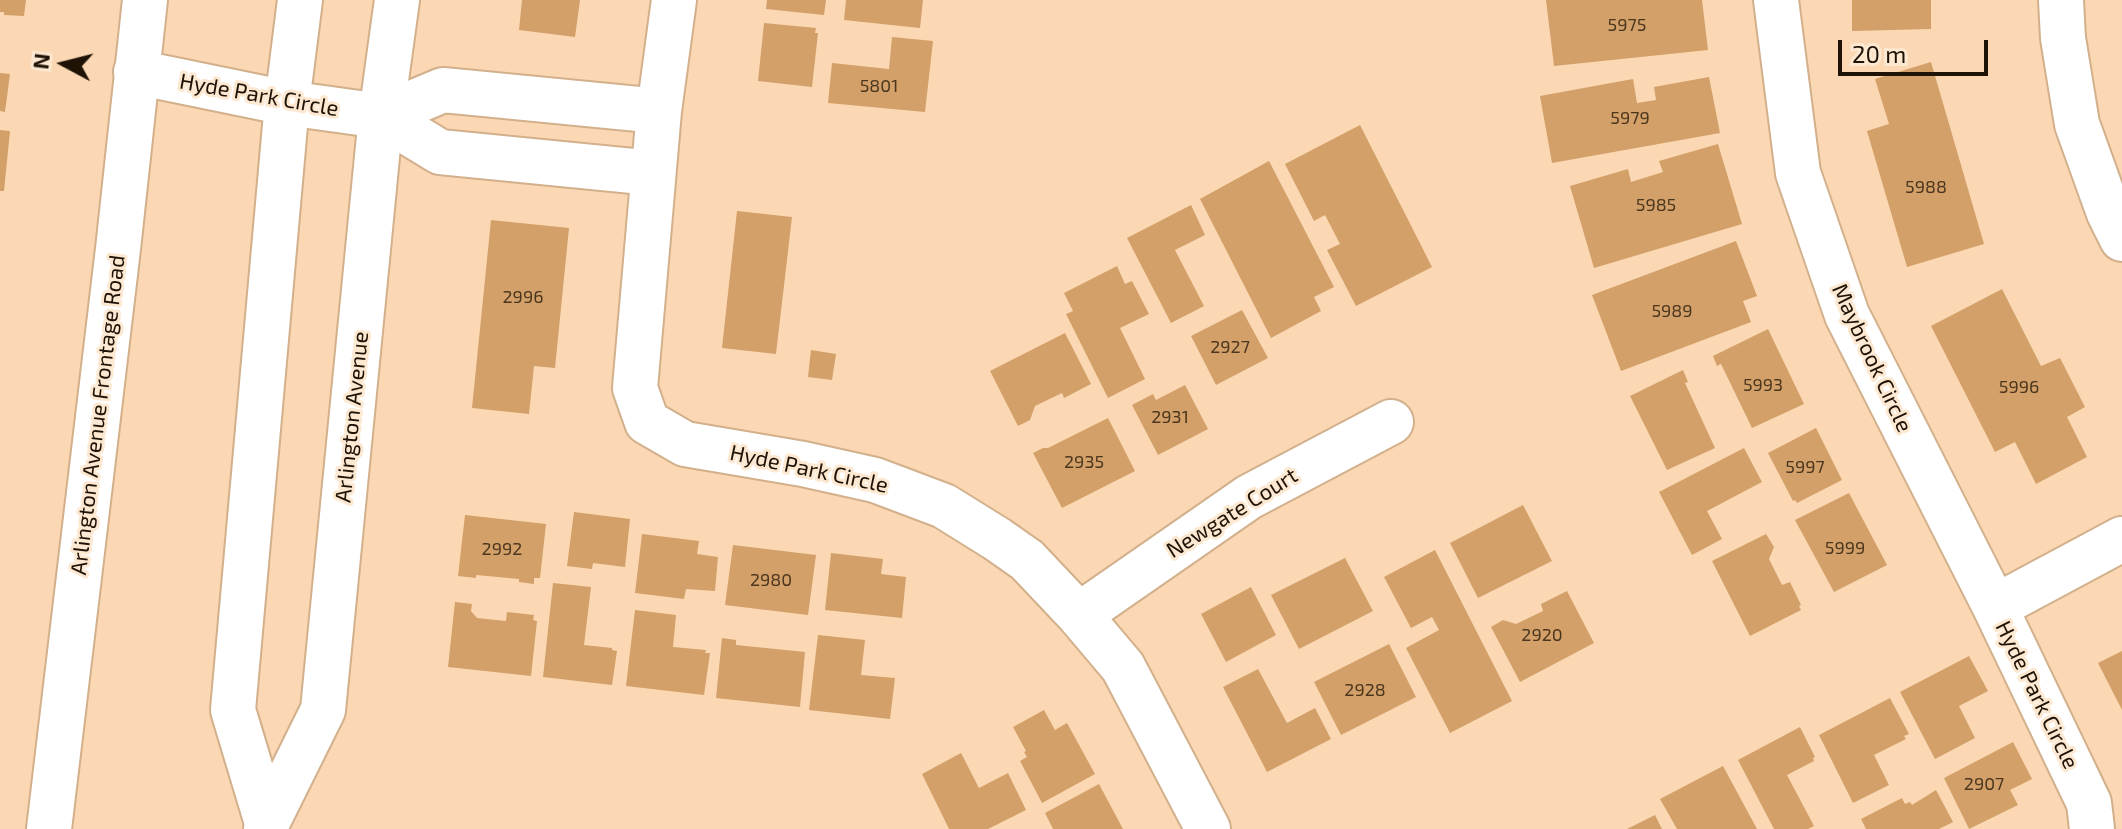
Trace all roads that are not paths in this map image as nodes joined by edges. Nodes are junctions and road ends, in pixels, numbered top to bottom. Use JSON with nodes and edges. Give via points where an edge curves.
{"nodes":[{"id":1,"x":145,"y":0,"type":"edge"},
{"id":2,"x":300,"y":0,"type":"edge"},
{"id":3,"x":397,"y":0,"type":"edge"},
{"id":4,"x":674,"y":0,"type":"edge"},
{"id":5,"x":1776,"y":0,"type":"edge"},
{"id":6,"x":2061,"y":0,"type":"edge"},
{"id":7,"x":136,"y":72,"type":"junction"},
{"id":8,"x":287,"y":103,"type":"junction"},
{"id":9,"x":659,"y":111,"type":"junction"},
{"id":10,"x":381,"y":116,"type":"junction"},
{"id":11,"x":653,"y":173,"type":"junction"},
{"id":12,"x":2122,"y":239,"type":"edge"},
{"id":13,"x":1391,"y":422,"type":"dead end"},
{"id":14,"x":2122,"y":539,"type":"edge"},
{"id":15,"x":1995,"y":607,"type":"junction"},
{"id":16,"x":1079,"y":615,"type":"junction"},
{"id":17,"x":266,"y":826,"type":"edge"},
{"id":18,"x":49,"y":829,"type":"edge"},
{"id":19,"x":1208,"y":829,"type":"edge"},
{"id":20,"x":2092,"y":829,"type":"edge"}],
"edges":[{"from":1,"to":7,"type":"street","name":"Arlington Avenue Frontage Road"},
{"from":2,"to":8,"type":"street","name":"Arlington Avenue"},
{"from":3,"to":10,"type":"street","name":"Arlington Avenue"},
{"from":4,"to":9,"type":"street"},
{"from":5,"to":15,"type":"street","name":"Maybrook Circle","via":[[1798,173],[1847,315]]},
{"from":6,"to":12,"type":"street","via":[[2077,124]]},
{"from":7,"to":8,"type":"street","name":"Hyde Park Circle"},
{"from":7,"to":18,"type":"street","name":"Arlington Avenue Frontage Road"},
{"from":8,"to":10,"type":"street","name":"Hyde Park Circle"},
{"from":8,"to":17,"type":"street","name":"Arlington Avenue","via":[[233,710]]},
{"from":9,"to":10,"type":"street","via":[[443,90]]},
{"from":9,"to":11,"type":"street","name":"Hyde Park Circle"},
{"from":10,"to":11,"type":"street","name":"Hyde Park Circle","via":[[440,152]]},
{"from":10,"to":17,"type":"street","name":"Arlington Avenue","via":[[323,710]]},
{"from":11,"to":16,"type":"street","name":"Hyde Park Circle","via":[[635,388],[647,422],[685,444],[875,480],[944,506],[1027,560]]},
{"from":13,"to":16,"type":"street","name":"Newgate Court","via":[[1249,497]]},
{"from":14,"to":15,"type":"street","name":"Hyde Park Circle"},
{"from":15,"to":20,"type":"street","name":"Hyde Park Circle","via":[[2089,803]]},
{"from":16,"to":19,"type":"street","name":"Hyde Park Circle","via":[[1123,667]]}]}
